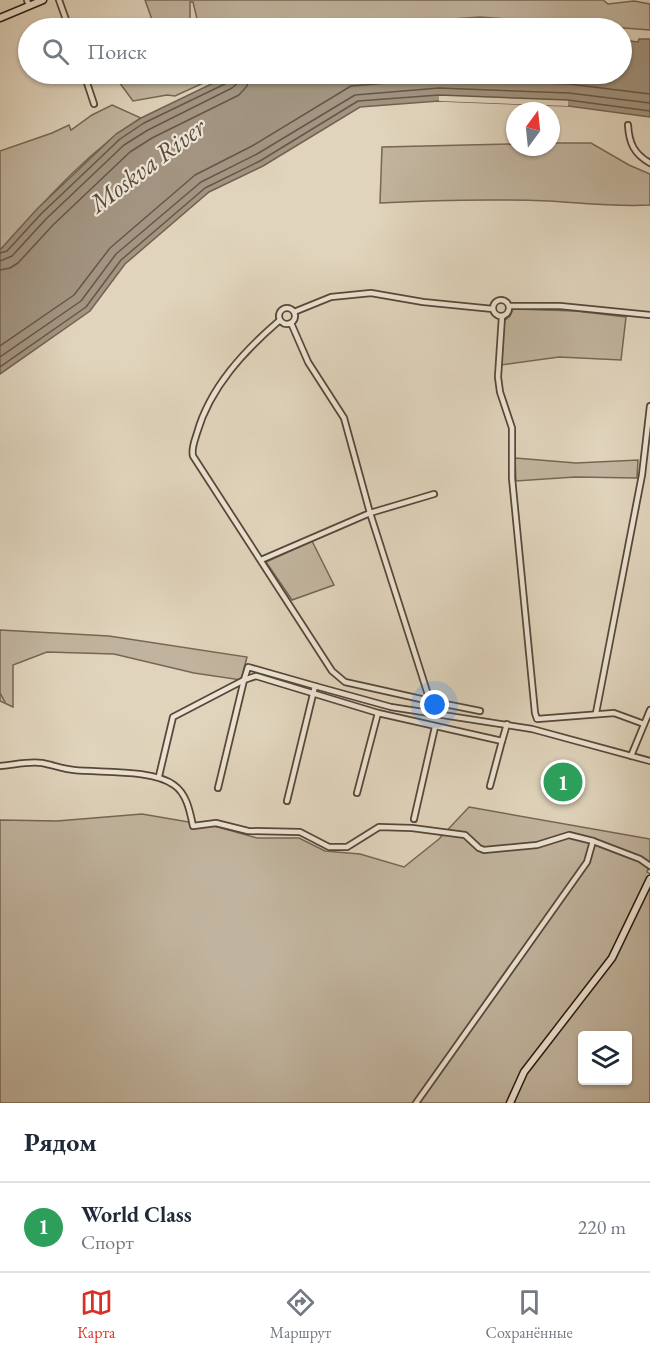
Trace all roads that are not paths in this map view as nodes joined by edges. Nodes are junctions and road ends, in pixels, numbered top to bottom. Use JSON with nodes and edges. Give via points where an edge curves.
{"nodes":[{"id":1,"x":43,"y":0,"type":"edge"},
{"id":2,"x":59,"y":0,"type":"edge"},
{"id":3,"x":28,"y":3,"type":"edge"},
{"id":4,"x":0,"y":18,"type":"edge"},
{"id":5,"x":65,"y":18,"type":"edge"},
{"id":6,"x":87,"y":84,"type":"edge"},
{"id":7,"x":94,"y":104,"type":"dead end"},
{"id":8,"x":628,"y":125,"type":"dead end"},
{"id":9,"x":650,"y":163,"type":"edge"},
{"id":10,"x":510,"y":306,"type":"junction"},
{"id":11,"x":493,"y":309,"type":"junction"},
{"id":12,"x":294,"y":312,"type":"junction"},
{"id":13,"x":650,"y":315,"type":"edge"},
{"id":14,"x":502,"y":316,"type":"junction"},
{"id":15,"x":280,"y":320,"type":"junction"},
{"id":16,"x":291,"y":323,"type":"junction"},
{"id":17,"x":650,"y":406,"type":"edge"},
{"id":18,"x":434,"y":494,"type":"dead end"},
{"id":19,"x":370,"y":513,"type":"junction"},
{"id":20,"x":261,"y":560,"type":"junction"},
{"id":21,"x":244,"y":680,"type":"junction"},
{"id":22,"x":315,"y":686,"type":"junction"},
{"id":23,"x":314,"y":693,"type":"junction"},
{"id":24,"x":430,"y":701,"type":"junction"},
{"id":25,"x":650,"y":710,"type":"edge"},
{"id":26,"x":480,"y":711,"type":"dead end"},
{"id":27,"x":378,"y":713,"type":"junction"},
{"id":28,"x":597,"y":713,"type":"junction"},
{"id":29,"x":507,"y":724,"type":"junction"},
{"id":30,"x":644,"y":724,"type":"junction"},
{"id":31,"x":435,"y":727,"type":"junction"},
{"id":32,"x":502,"y":741,"type":"junction"},
{"id":33,"x":631,"y":756,"type":"junction"},
{"id":34,"x":650,"y":761,"type":"edge"},
{"id":35,"x":0,"y":766,"type":"edge"},
{"id":36,"x":159,"y":776,"type":"junction"},
{"id":37,"x":490,"y":786,"type":"dead end"},
{"id":38,"x":218,"y":788,"type":"dead end"},
{"id":39,"x":357,"y":793,"type":"dead end"},
{"id":40,"x":287,"y":801,"type":"dead end"},
{"id":41,"x":414,"y":819,"type":"dead end"},
{"id":42,"x":593,"y":841,"type":"junction"},
{"id":43,"x":650,"y":866,"type":"edge"},
{"id":44,"x":650,"y":879,"type":"edge"},
{"id":45,"x":416,"y":1103,"type":"edge"},
{"id":46,"x":510,"y":1103,"type":"edge"}],
"edges":[{"from":1,"to":3,"type":"main road"},
{"from":2,"to":5,"type":"street"},
{"from":3,"to":4,"type":"main road"},
{"from":6,"to":7,"type":"street"},
{"from":8,"to":9,"type":"street","via":[[633,147]]},
{"from":10,"to":11,"type":"street","via":[[499,300]]},
{"from":10,"to":13,"type":"street","via":[[560,306]]},
{"from":10,"to":14,"type":"street"},
{"from":11,"to":12,"type":"street","via":[[371,292],[331,297]]},
{"from":11,"to":14,"type":"street"},
{"from":12,"to":15,"type":"street","via":[[285,308],[279,314]]},
{"from":12,"to":16,"type":"street"},
{"from":14,"to":28,"type":"street","via":[[498,377],[512,428],[512,478],[535,713],[537,719]]},
{"from":15,"to":16,"type":"street"},
{"from":15,"to":20,"type":"street","via":[[229,371],[202,418],[192,453]]},
{"from":16,"to":19,"type":"street","via":[[308,362],[344,418]]},
{"from":17,"to":28,"type":"street","via":[[642,475]]},
{"from":18,"to":19,"type":"street"},
{"from":19,"to":20,"type":"street"},
{"from":19,"to":24,"type":"street"},
{"from":20,"to":24,"type":"street","via":[[332,671],[345,682]]},
{"from":21,"to":22,"type":"street","via":[[248,667]]},
{"from":21,"to":23,"type":"street","via":[[256,676]]},
{"from":21,"to":36,"type":"street","via":[[173,717]]},
{"from":21,"to":38,"type":"street"},
{"from":22,"to":23,"type":"street"},
{"from":22,"to":29,"type":"street","via":[[391,707]]},
{"from":23,"to":27,"type":"street"},
{"from":23,"to":40,"type":"street"},
{"from":24,"to":26,"type":"street"},
{"from":25,"to":30,"type":"street"},
{"from":27,"to":31,"type":"street"},
{"from":27,"to":39,"type":"street"},
{"from":28,"to":30,"type":"street","via":[[614,713]]},
{"from":29,"to":32,"type":"street"},
{"from":29,"to":33,"type":"street"},
{"from":30,"to":33,"type":"street"},
{"from":31,"to":32,"type":"street"},
{"from":31,"to":41,"type":"street"},
{"from":32,"to":37,"type":"street"},
{"from":33,"to":34,"type":"street"},
{"from":35,"to":36,"type":"street","via":[[41,763],[75,770]]},
{"from":36,"to":42,"type":"street","via":[[181,791],[193,826],[216,823],[248,831],[300,832],[338,847],[347,847],[380,827],[465,835],[484,850],[537,845],[569,835]]},
{"from":42,"to":43,"type":"street"},
{"from":42,"to":45,"type":"street","via":[[587,862]]},
{"from":44,"to":46,"type":"main road","via":[[612,958],[524,1072]]}]}
